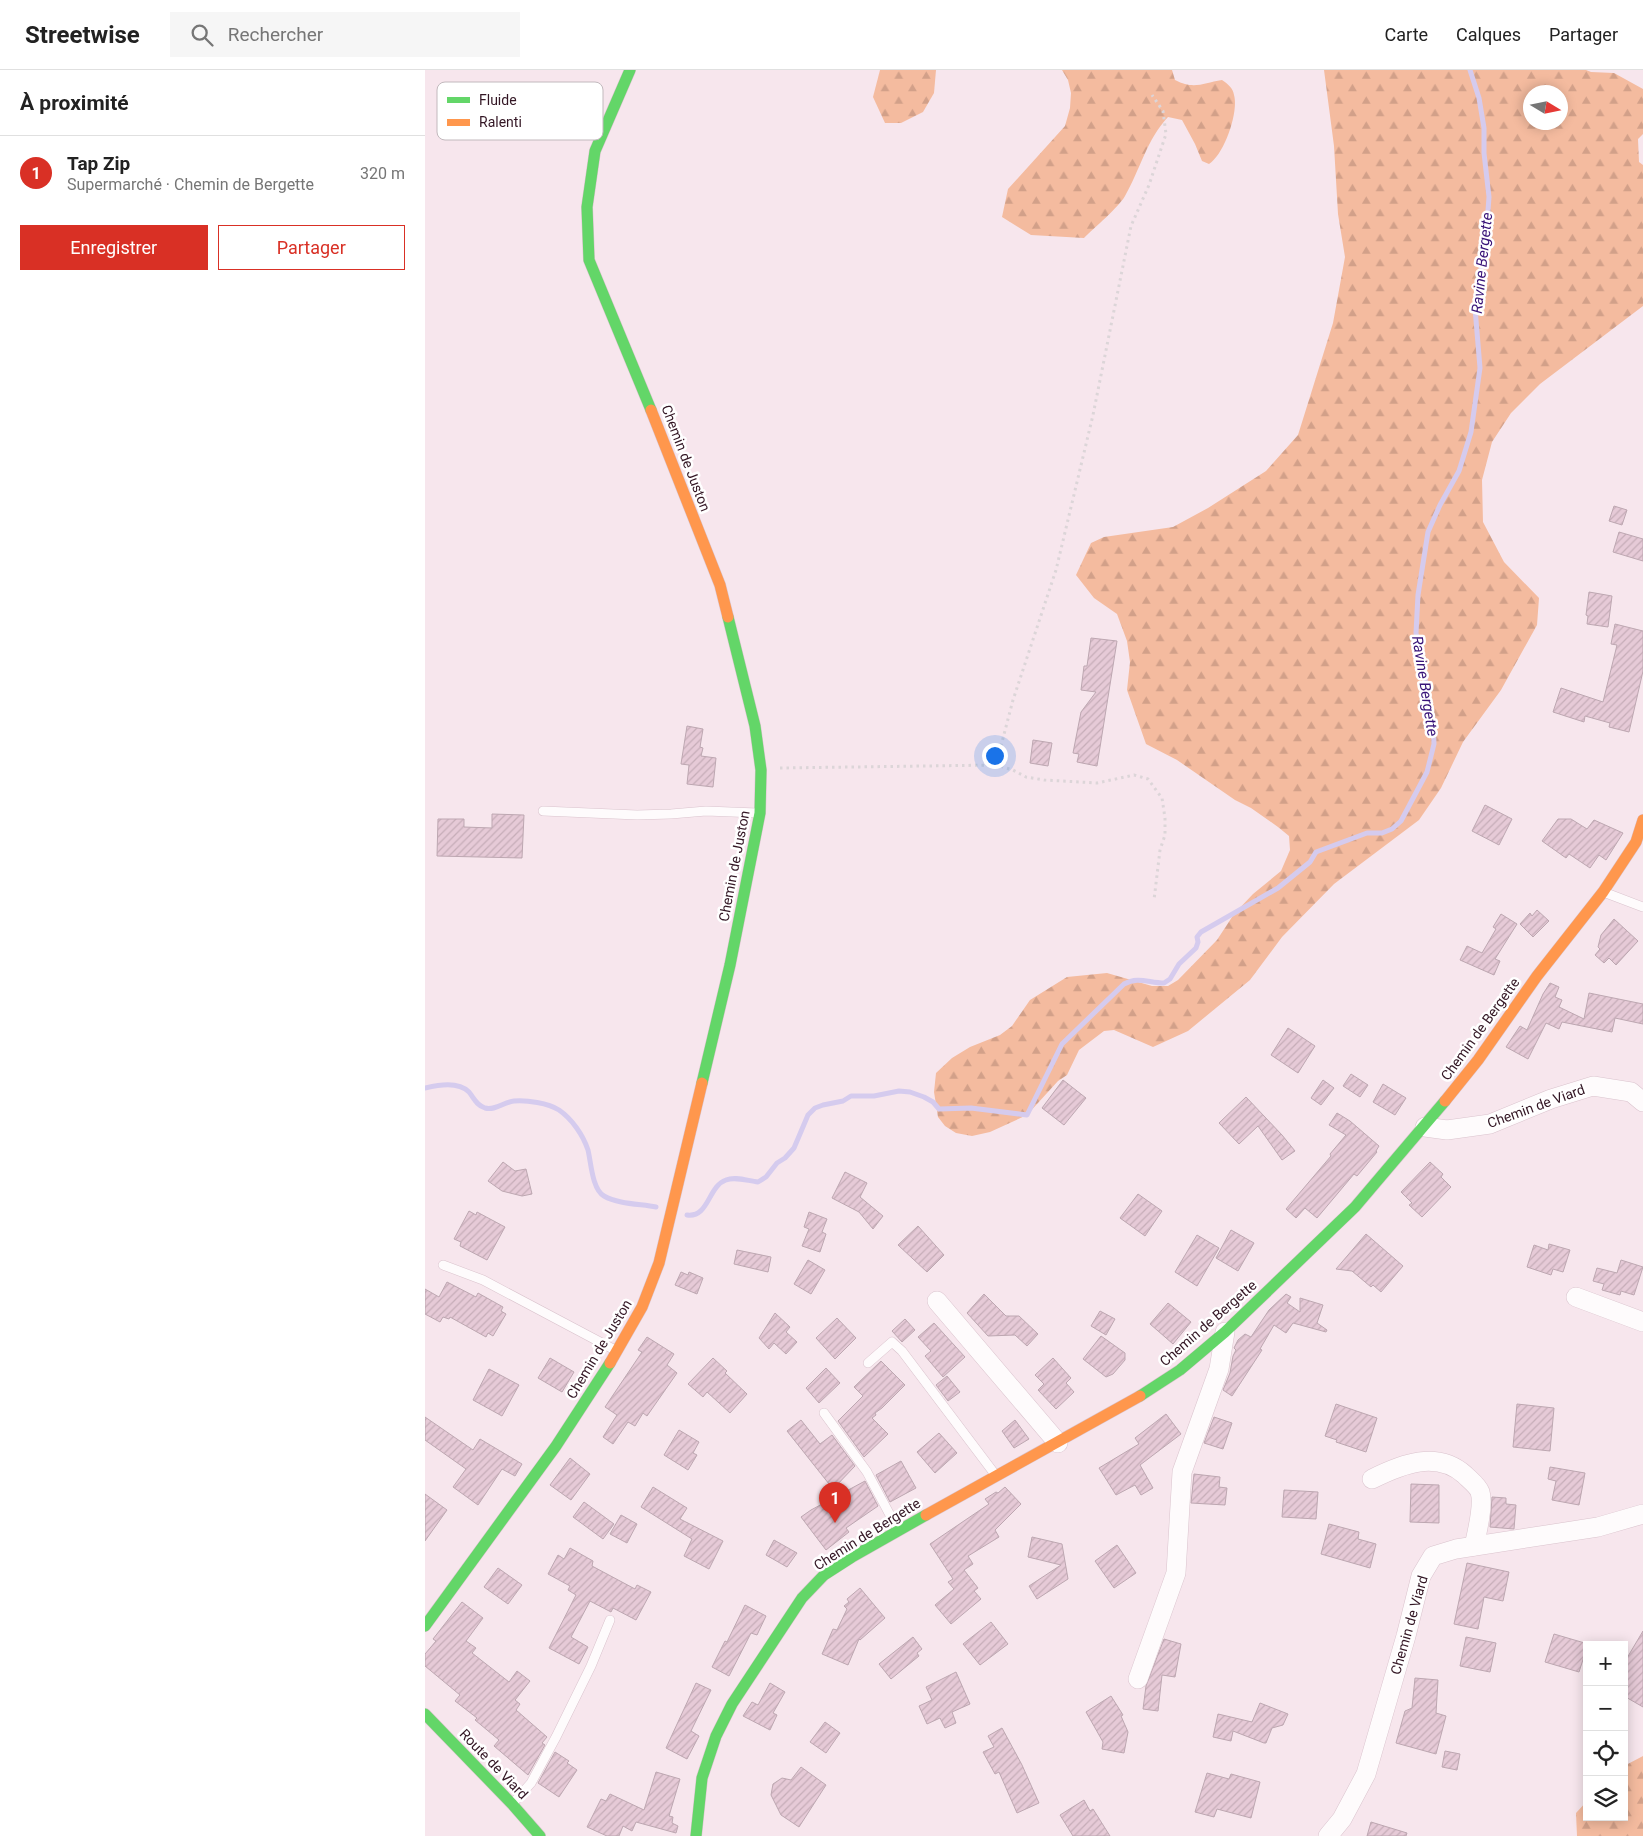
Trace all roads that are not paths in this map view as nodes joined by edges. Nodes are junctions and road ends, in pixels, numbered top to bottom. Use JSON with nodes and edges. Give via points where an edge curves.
{"nodes":[{"id":1,"x":630,"y":70,"type":"edge"},
{"id":2,"x":603,"y":132,"type":"edge"},
{"id":3,"x":600,"y":140,"type":"edge"},
{"id":4,"x":543,"y":811,"type":"dead end"},
{"id":5,"x":760,"y":813,"type":"junction"},
{"id":6,"x":1643,"y":820,"type":"edge"},
{"id":7,"x":1603,"y":892,"type":"junction"},
{"id":8,"x":1643,"y":907,"type":"edge"},
{"id":9,"x":1643,"y":1102,"type":"edge"},
{"id":10,"x":1425,"y":1127,"type":"junction"},
{"id":11,"x":443,"y":1264,"type":"dead end"},
{"id":12,"x":1576,"y":1297,"type":"dead end"},
{"id":13,"x":937,"y":1301,"type":"dead end"},
{"id":14,"x":1643,"y":1322,"type":"edge"},
{"id":15,"x":1225,"y":1332,"type":"junction"},
{"id":16,"x":618,"y":1351,"type":"junction"},
{"id":17,"x":867,"y":1363,"type":"dead end"},
{"id":18,"x":824,"y":1413,"type":"dead end"},
{"id":19,"x":1058,"y":1442,"type":"junction"},
{"id":20,"x":996,"y":1475,"type":"junction"},
{"id":21,"x":1372,"y":1479,"type":"dead end"},
{"id":22,"x":1643,"y":1514,"type":"edge"},
{"id":23,"x":898,"y":1530,"type":"junction"},
{"id":24,"x":1474,"y":1546,"type":"junction"},
{"id":25,"x":610,"y":1620,"type":"dead end"},
{"id":26,"x":425,"y":1626,"type":"edge"},
{"id":27,"x":1138,"y":1679,"type":"dead end"},
{"id":28,"x":425,"y":1714,"type":"edge"},
{"id":29,"x":512,"y":1804,"type":"junction"},
{"id":30,"x":540,"y":1836,"type":"edge"},
{"id":31,"x":696,"y":1836,"type":"edge"},
{"id":32,"x":1328,"y":1836,"type":"edge"}],
"edges":[{"from":1,"to":2,"type":"street","name":"Chemin de Juston"},
{"from":3,"to":5,"type":"street","name":"Chemin de Juston","via":[[595,151],[587,208],[589,260],[720,585],[755,726],[761,770]]},
{"from":4,"to":5,"type":"lane","via":[[637,815],[706,811]]},
{"from":5,"to":16,"type":"street","name":"Chemin de Juston","via":[[730,965],[659,1262],[642,1308]]},
{"from":6,"to":7,"type":"street","name":"Chemin de Bergette","via":[[1636,842]]},
{"from":7,"to":8,"type":"lane"},
{"from":7,"to":10,"type":"street","name":"Chemin de Bergette"},
{"from":9,"to":10,"type":"street","name":"Chemin de Viard","via":[[1631,1092],[1593,1086],[1490,1124],[1447,1130]]},
{"from":10,"to":15,"type":"street","name":"Chemin de Bergette","via":[[1355,1207]]},
{"from":11,"to":16,"type":"lane","via":[[483,1280]]},
{"from":12,"to":14,"type":"street"},
{"from":13,"to":19,"type":"street"},
{"from":15,"to":19,"type":"street","name":"Chemin de Bergette","via":[[1180,1370]]},
{"from":15,"to":27,"type":"street","via":[[1219,1369],[1181,1472],[1176,1573]]},
{"from":16,"to":26,"type":"street","name":"Chemin de Juston","via":[[556,1446]]},
{"from":17,"to":20,"type":"lane","via":[[892,1342]]},
{"from":18,"to":23,"type":"lane","via":[[867,1472]]},
{"from":19,"to":20,"type":"street","name":"Chemin de Bergette"},
{"from":20,"to":23,"type":"street","name":"Chemin de Bergette"},
{"from":21,"to":24,"type":"street","via":[[1394,1468],[1433,1460],[1456,1467],[1480,1492]]},
{"from":22,"to":24,"type":"street","name":"Chemin de Viard","via":[[1598,1527]]},
{"from":23,"to":31,"type":"street","name":"Chemin de Bergette","via":[[824,1575],[802,1598],[732,1704],[716,1736],[702,1778]]},
{"from":24,"to":32,"type":"street","name":"Chemin de Viard","via":[[1433,1556],[1421,1576],[1368,1768],[1342,1820]]},
{"from":25,"to":29,"type":"lane","via":[[556,1737],[531,1783]]},
{"from":28,"to":29,"type":"street","name":"Route de Viard"},
{"from":29,"to":30,"type":"street","name":"Route de Viard"}]}
